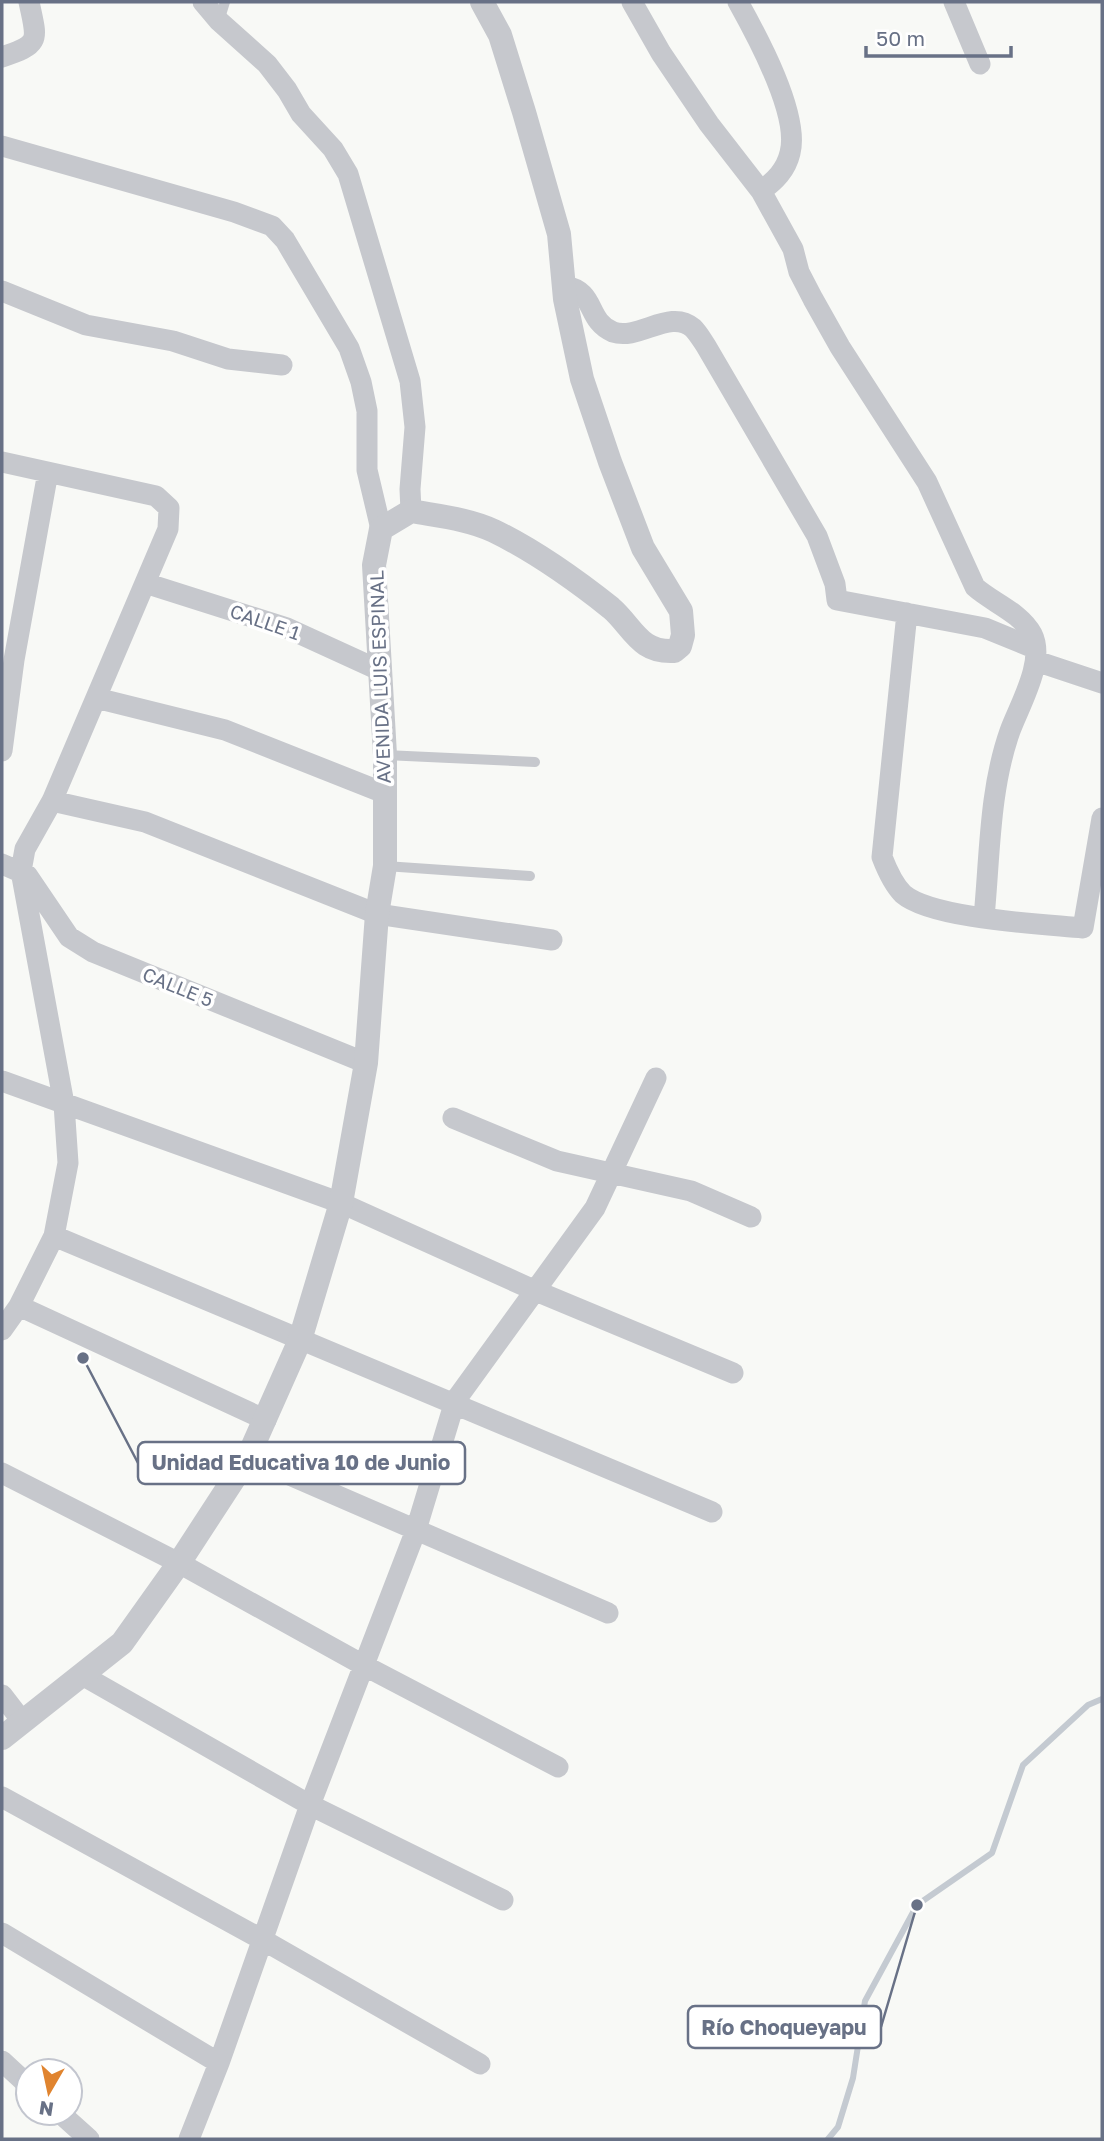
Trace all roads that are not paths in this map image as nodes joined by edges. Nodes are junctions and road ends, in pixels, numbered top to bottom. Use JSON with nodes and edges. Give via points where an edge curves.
{"nodes":[{"id":1,"x":29,"y":2,"type":"edge"},
{"id":2,"x":203,"y":2,"type":"edge"},
{"id":3,"x":482,"y":2,"type":"edge"},
{"id":4,"x":632,"y":2,"type":"edge"},
{"id":5,"x":738,"y":2,"type":"edge"},
{"id":6,"x":954,"y":2,"type":"edge"},
{"id":7,"x":222,"y":11,"type":"edge"},
{"id":8,"x":2,"y":57,"type":"edge"},
{"id":9,"x":980,"y":64,"type":"dead end"},
{"id":10,"x":2,"y":146,"type":"edge"},
{"id":11,"x":761,"y":191,"type":"junction"},
{"id":12,"x":564,"y":286,"type":"junction"},
{"id":13,"x":2,"y":291,"type":"edge"},
{"id":14,"x":282,"y":365,"type":"dead end"},
{"id":15,"x":2,"y":462,"type":"edge"},
{"id":16,"x":48,"y":472,"type":"junction"},
{"id":17,"x":411,"y":511,"type":"junction"},
{"id":18,"x":381,"y":529,"type":"junction"},
{"id":19,"x":145,"y":583,"type":"junction"},
{"id":20,"x":907,"y":613,"type":"junction"},
{"id":21,"x":1035,"y":654,"type":"junction"},
{"id":22,"x":8,"y":659,"type":"edge"},
{"id":23,"x":381,"y":671,"type":"junction"},
{"id":24,"x":1102,"y":683,"type":"edge"},
{"id":25,"x":96,"y":698,"type":"junction"},
{"id":26,"x":2,"y":751,"type":"edge"},
{"id":27,"x":385,"y":755,"type":"junction"},
{"id":28,"x":535,"y":762,"type":"dead end"},
{"id":29,"x":384,"y":793,"type":"junction"},
{"id":30,"x":52,"y":801,"type":"junction"},
{"id":31,"x":1102,"y":818,"type":"edge"},
{"id":32,"x":386,"y":866,"type":"junction"},
{"id":33,"x":11,"y":867,"type":"edge"},
{"id":34,"x":530,"y":876,"type":"dead end"},
{"id":35,"x":377,"y":914,"type":"junction"},
{"id":36,"x":984,"y":917,"type":"junction"},
{"id":37,"x":552,"y":940,"type":"dead end"},
{"id":38,"x":366,"y":1063,"type":"junction"},
{"id":39,"x":656,"y":1078,"type":"dead end"},
{"id":40,"x":2,"y":1081,"type":"edge"},
{"id":41,"x":64,"y":1104,"type":"junction"},
{"id":42,"x":453,"y":1118,"type":"dead end"},
{"id":43,"x":612,"y":1173,"type":"junction"},
{"id":44,"x":341,"y":1203,"type":"junction"},
{"id":45,"x":751,"y":1217,"type":"dead end"},
{"id":46,"x":54,"y":1236,"type":"junction"},
{"id":47,"x":536,"y":1291,"type":"junction"},
{"id":48,"x":19,"y":1306,"type":"junction"},
{"id":49,"x":2,"y":1330,"type":"edge"},
{"id":50,"x":299,"y":1340,"type":"junction"},
{"id":51,"x":733,"y":1373,"type":"dead end"},
{"id":52,"x":455,"y":1401,"type":"junction"},
{"id":53,"x":265,"y":1420,"type":"junction"},
{"id":54,"x":247,"y":1457,"type":"junction"},
{"id":55,"x":2,"y":1473,"type":"edge"},
{"id":56,"x":712,"y":1512,"type":"dead end"},
{"id":57,"x":416,"y":1530,"type":"junction"},
{"id":58,"x":179,"y":1563,"type":"junction"},
{"id":59,"x":608,"y":1612,"type":"dead end"},
{"id":60,"x":365,"y":1666,"type":"junction"},
{"id":61,"x":82,"y":1675,"type":"junction"},
{"id":62,"x":2,"y":1695,"type":"edge"},
{"id":63,"x":22,"y":1721,"type":"junction"},
{"id":64,"x":2,"y":1738,"type":"edge"},
{"id":65,"x":558,"y":1767,"type":"dead end"},
{"id":66,"x":2,"y":1797,"type":"edge"},
{"id":67,"x":310,"y":1805,"type":"junction"},
{"id":68,"x":503,"y":1899,"type":"dead end"},
{"id":69,"x":2,"y":1933,"type":"edge"},
{"id":70,"x":263,"y":1940,"type":"junction"},
{"id":71,"x":219,"y":2063,"type":"junction"},
{"id":72,"x":480,"y":2064,"type":"dead end"},
{"id":73,"x":76,"y":2127,"type":"edge"},
{"id":74,"x":89,"y":2139,"type":"edge"},
{"id":75,"x":189,"y":2139,"type":"edge"}],
"edges":[{"from":1,"to":8,"type":"street","via":[[32,45]]},
{"from":2,"to":7,"type":"street"},
{"from":3,"to":12,"type":"street","via":[[500,36],[559,234]]},
{"from":4,"to":11,"type":"street","via":[[709,124]]},
{"from":5,"to":11,"type":"street","via":[[789,114],[792,135],[784,169]]},
{"from":6,"to":9,"type":"street"},
{"from":7,"to":17,"type":"street","via":[[333,149],[351,184],[410,381],[415,427]]},
{"from":10,"to":18,"type":"street","via":[[272,226],[285,240],[348,348],[362,383],[367,470]]},
{"from":11,"to":21,"type":"street","via":[[833,335],[927,482],[975,587],[1022,621],[1033,636]]},
{"from":12,"to":17,"type":"street","via":[[582,379],[610,462],[643,548],[681,611],[680,646],[674,651],[654,650],[613,610],[569,577],[493,530]]},
{"from":12,"to":20,"type":"street","via":[[584,294],[596,321],[615,332],[628,334],[670,322],[692,327],[817,536],[837,600]]},
{"from":13,"to":14,"type":"street","via":[[86,325],[173,341],[228,359]]},
{"from":15,"to":16,"type":"street"},
{"from":16,"to":19,"type":"street","via":[[156,496],[169,508],[168,529]]},
{"from":16,"to":22,"type":"street"},
{"from":17,"to":18,"type":"street"},
{"from":18,"to":23,"type":"street","name":"AVENIDA LUIS ESPINAL","via":[[374,565]]},
{"from":19,"to":23,"type":"street","name":"CALLE 1","via":[[287,628]]},
{"from":19,"to":25,"type":"street"},
{"from":20,"to":21,"type":"street","via":[[985,628]]},
{"from":20,"to":36,"type":"street","via":[[882,856],[888,874],[904,894],[931,908]]},
{"from":21,"to":24,"type":"street"},
{"from":21,"to":36,"type":"street","via":[[1001,766]]},
{"from":22,"to":26,"type":"street"},
{"from":23,"to":27,"type":"street","name":"AVENIDA LUIS ESPINAL"},
{"from":25,"to":29,"type":"street","via":[[225,730]]},
{"from":25,"to":30,"type":"street"},
{"from":27,"to":28,"type":"lane"},
{"from":27,"to":29,"type":"street","name":"AVENIDA LUIS ESPINAL"},
{"from":29,"to":32,"type":"street","name":"AVENIDA LUIS ESPINAL"},
{"from":30,"to":33,"type":"street"},
{"from":30,"to":35,"type":"street","via":[[145,822]]},
{"from":31,"to":36,"type":"street","via":[[1083,928]]},
{"from":32,"to":34,"type":"lane"},
{"from":32,"to":35,"type":"street","name":"AVENIDA LUIS ESPINAL"},
{"from":33,"to":38,"type":"street","name":"CALLE 5","via":[[34,884],[69,937],[93,952]]},
{"from":33,"to":41,"type":"street"},
{"from":35,"to":37,"type":"street"},
{"from":35,"to":38,"type":"street","name":"AVENIDA LUIS ESPINAL"},
{"from":38,"to":44,"type":"street","name":"AVENIDA LUIS ESPINAL"},
{"from":39,"to":43,"type":"street"},
{"from":40,"to":41,"type":"street"},
{"from":41,"to":44,"type":"street"},
{"from":41,"to":46,"type":"street","via":[[68,1163]]},
{"from":42,"to":43,"type":"street","via":[[557,1161]]},
{"from":43,"to":45,"type":"street","via":[[691,1191]]},
{"from":43,"to":47,"type":"street","via":[[596,1208]]},
{"from":44,"to":47,"type":"street"},
{"from":44,"to":50,"type":"street","name":"AVENIDA LUIS ESPINAL"},
{"from":46,"to":48,"type":"street"},
{"from":46,"to":50,"type":"street"},
{"from":47,"to":51,"type":"street"},
{"from":47,"to":52,"type":"street"},
{"from":48,"to":49,"type":"street"},
{"from":48,"to":53,"type":"street"},
{"from":50,"to":52,"type":"street"},
{"from":50,"to":53,"type":"street","name":"AVENIDA LUIS ESPINAL"},
{"from":52,"to":56,"type":"street"},
{"from":52,"to":57,"type":"street"},
{"from":53,"to":54,"type":"street","name":"AVENIDA LUIS ESPINAL"},
{"from":54,"to":57,"type":"street"},
{"from":54,"to":58,"type":"street","name":"AVENIDA LUIS ESPINAL"},
{"from":55,"to":58,"type":"street"},
{"from":57,"to":59,"type":"street"},
{"from":57,"to":60,"type":"street"},
{"from":58,"to":60,"type":"street"},
{"from":58,"to":61,"type":"street","name":"AVENIDA LUIS ESPINAL","via":[[122,1643]]},
{"from":60,"to":65,"type":"street"},
{"from":60,"to":67,"type":"street"},
{"from":61,"to":63,"type":"street","name":"AVENIDA LUIS ESPINAL"},
{"from":61,"to":67,"type":"street"},
{"from":62,"to":63,"type":"street"},
{"from":63,"to":64,"type":"street","name":"AVENIDA LUIS ESPINAL"},
{"from":66,"to":70,"type":"street"},
{"from":67,"to":68,"type":"street"},
{"from":67,"to":70,"type":"street"},
{"from":69,"to":71,"type":"street"},
{"from":70,"to":71,"type":"street"},
{"from":70,"to":72,"type":"street"},
{"from":71,"to":75,"type":"street"},
{"from":73,"to":74,"type":"street"}]}
